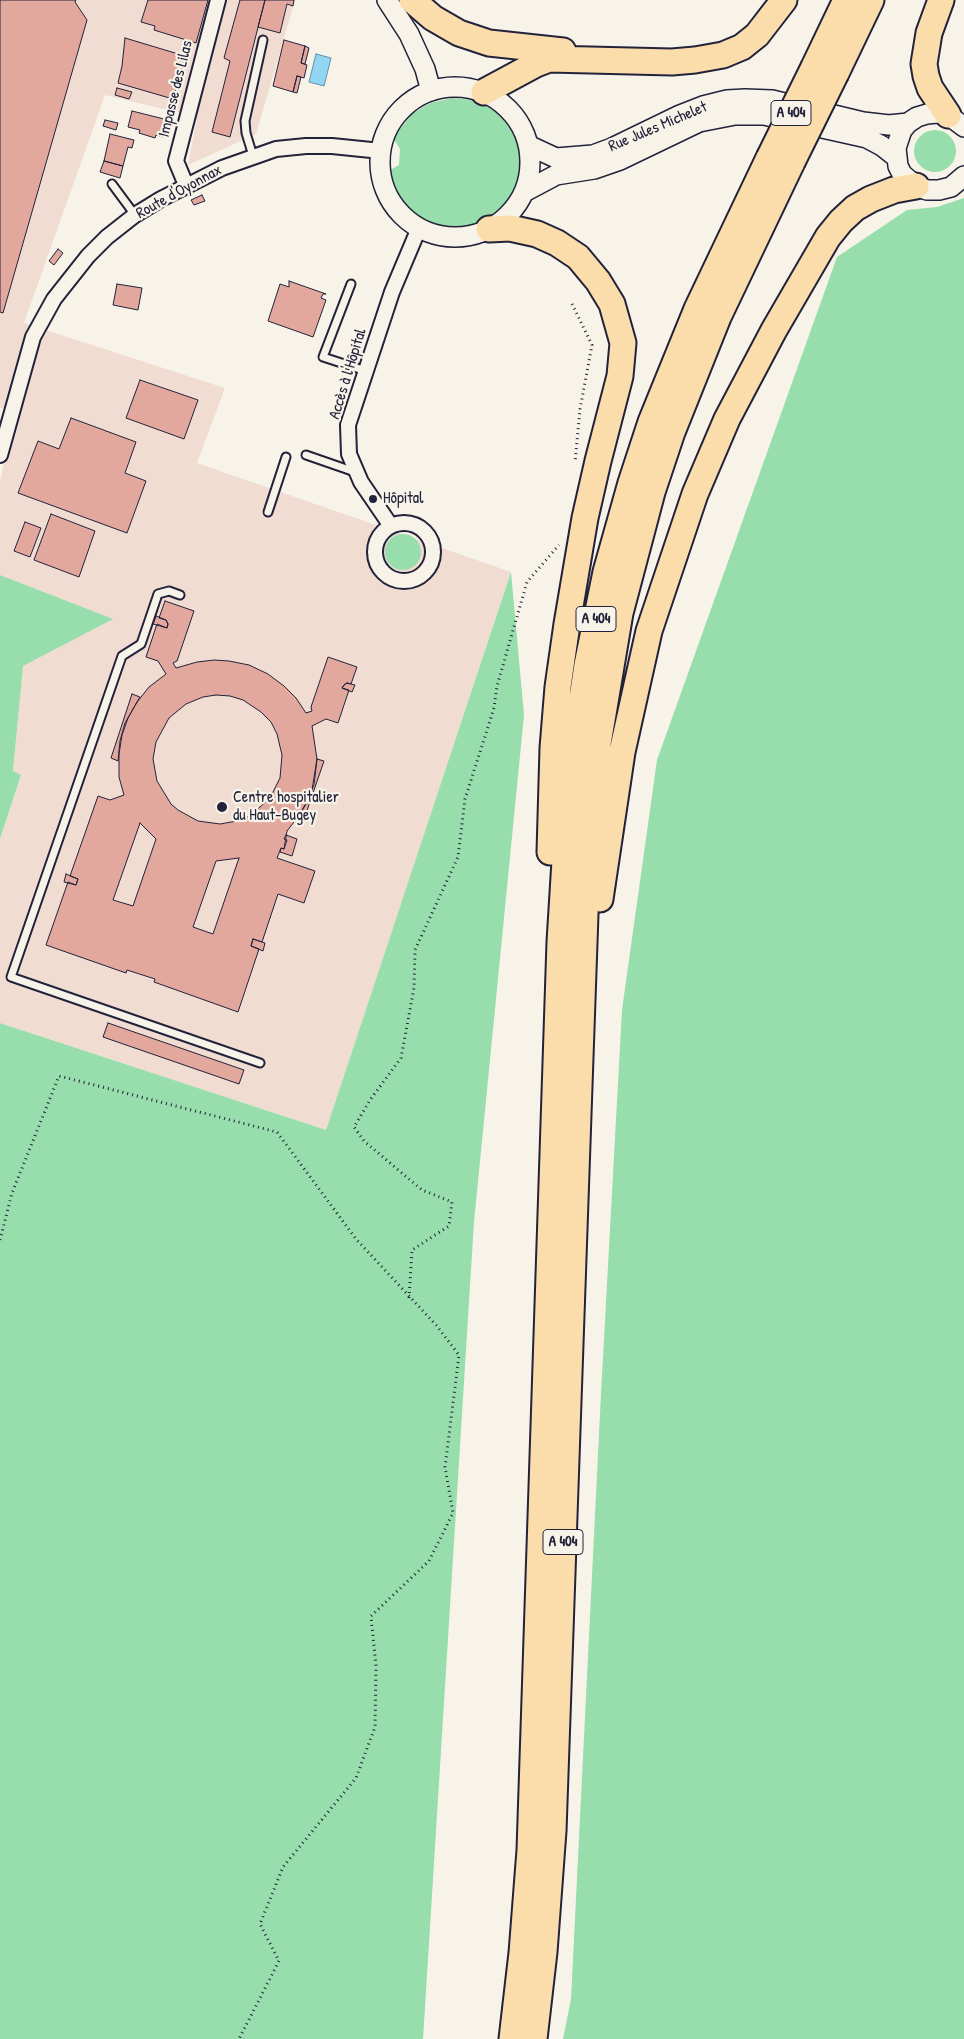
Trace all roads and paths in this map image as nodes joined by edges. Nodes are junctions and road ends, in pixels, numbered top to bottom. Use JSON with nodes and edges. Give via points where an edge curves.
{"nodes":[{"id":1,"x":218,"y":0,"type":"edge"},
{"id":2,"x":387,"y":0,"type":"edge"},
{"id":3,"x":412,"y":0,"type":"edge"},
{"id":4,"x":784,"y":0,"type":"edge"},
{"id":5,"x":846,"y":0,"type":"edge"},
{"id":6,"x":871,"y":0,"type":"edge"},
{"id":7,"x":941,"y":0,"type":"edge"},
{"id":8,"x":263,"y":40,"type":"dead end"},
{"id":9,"x":618,"y":61,"type":"junction"},
{"id":10,"x":825,"y":70,"type":"junction"},
{"id":11,"x":431,"y":91,"type":"junction"},
{"id":12,"x":484,"y":92,"type":"junction"},
{"id":13,"x":956,"y":121,"type":"edge"},
{"id":14,"x":908,"y":123,"type":"junction"},
{"id":15,"x":528,"y":145,"type":"junction"},
{"id":16,"x":381,"y":151,"type":"junction"},
{"id":17,"x":253,"y":156,"type":"junction"},
{"id":18,"x":896,"y":157,"type":"junction"},
{"id":19,"x":781,"y":160,"type":"junction"},
{"id":20,"x":964,"y":176,"type":"edge"},
{"id":21,"x":112,"y":184,"type":"dead end"},
{"id":22,"x":186,"y":185,"type":"junction"},
{"id":23,"x":916,"y":186,"type":"junction"},
{"id":24,"x":524,"y":192,"type":"junction"},
{"id":25,"x":135,"y":215,"type":"junction"},
{"id":26,"x":419,"y":228,"type":"junction"},
{"id":27,"x":489,"y":229,"type":"junction"},
{"id":28,"x":350,"y":284,"type":"dead end"},
{"id":29,"x":572,"y":304,"type":"dead end"},
{"id":30,"x":366,"y":371,"type":"junction"},
{"id":31,"x":0,"y":455,"type":"edge"},
{"id":32,"x":306,"y":455,"type":"dead end"},
{"id":33,"x":286,"y":457,"type":"dead end"},
{"id":34,"x":573,"y":472,"type":"dead end"},
{"id":35,"x":357,"y":473,"type":"junction"},
{"id":36,"x":268,"y":512,"type":"dead end"},
{"id":37,"x":391,"y":526,"type":"junction"},
{"id":38,"x":561,"y":537,"type":"dead end"},
{"id":39,"x":180,"y":595,"type":"dead end"},
{"id":40,"x":579,"y":1045,"type":"junction"},
{"id":41,"x":260,"y":1062,"type":"dead end"},
{"id":42,"x":555,"y":1110,"type":"junction"},
{"id":43,"x":0,"y":1240,"type":"edge"},
{"id":44,"x":409,"y":1298,"type":"junction"},
{"id":45,"x":239,"y":2039,"type":"edge"},
{"id":46,"x":512,"y":2039,"type":"edge"},
{"id":47,"x":534,"y":2039,"type":"edge"}],
"edges":[{"from":1,"to":22,"type":"street","name":"Impasse des Lilas","via":[[176,161]]},
{"from":2,"to":11,"type":"main road","via":[[426,69]]},
{"from":3,"to":9,"type":"highway","via":[[450,28],[489,43],[543,48]]},
{"from":4,"to":9,"type":"highway","via":[[757,35],[724,55],[695,60]]},
{"from":5,"to":10,"type":"highway","number":"A 404"},
{"from":6,"to":10,"type":"highway","number":"A 404"},
{"from":7,"to":13,"type":"highway","via":[[924,64],[930,88]]},
{"from":8,"to":17,"type":"lane","via":[[245,121]]},
{"from":9,"to":12,"type":"highway","via":[[549,60]]},
{"from":10,"to":19,"type":"highway","number":"A 404","bridge":true},
{"from":11,"to":12,"type":"main road","via":[[468,88]]},
{"from":11,"to":16,"type":"main road","via":[[413,100],[398,114],[387,131]]},
{"from":12,"to":15,"type":"main road","via":[[505,106],[520,123]]},
{"from":13,"to":14,"type":"main road","name":"Rue Jules Michelet","via":[[937,113],[917,117]]},
{"from":14,"to":15,"type":"main road","name":"Rue Jules Michelet","via":[[863,122],[772,100],[726,100],[680,115],[592,155],[556,158]]},
{"from":14,"to":18,"type":"main road","via":[[898,139]]},
{"from":15,"to":24,"type":"main road","via":[[530,174]]},
{"from":16,"to":17,"type":"street","name":"Route d'Oyonnax","via":[[306,146]]},
{"from":16,"to":26,"type":"main road","via":[[383,183],[388,195],[401,214]]},
{"from":17,"to":22,"type":"street","name":"Route d'Oyonnax"},
{"from":18,"to":23,"type":"main road","via":[[902,174]]},
{"from":18,"to":24,"type":"main road","name":"Rue Jules Michelet","via":[[867,138],[764,115],[735,115],[699,122],[613,163],[556,175]]},
{"from":19,"to":40,"type":"highway","number":"A 404","via":[[687,391],[652,492],[620,613],[592,794]]},
{"from":19,"to":42,"type":"highway","number":"A 404","via":[[724,251],[673,366],[631,483],[606,572],[575,745],[560,942]]},
{"from":20,"to":23,"type":"main road","via":[[951,187],[939,190]]},
{"from":21,"to":25,"type":"lane"},
{"from":22,"to":25,"type":"street","name":"Route d'Oyonnax"},
{"from":23,"to":40,"type":"highway","via":[[878,195],[864,202],[828,237],[732,411],[695,494],[649,631],[633,696],[610,825]]},
{"from":24,"to":27,"type":"main road","via":[[510,214]]},
{"from":25,"to":31,"type":"street","name":"Route d'Oyonnax","via":[[88,256],[50,306],[33,337]]},
{"from":26,"to":27,"type":"main road","via":[[433,235],[460,238]]},
{"from":26,"to":30,"type":"street","name":"Accès à l'Hôpital","via":[[392,292]]},
{"from":27,"to":42,"type":"highway","via":[[510,228],[536,234],[578,257],[608,295],[623,343],[620,376],[598,461],[576,571],[558,687],[549,872]]},
{"from":28,"to":30,"type":"lane","via":[[323,357]]},
{"from":29,"to":34,"type":"path","via":[[592,345]]},
{"from":30,"to":35,"type":"street","name":"Accès à l'Hôpital","via":[[348,425],[349,454]]},
{"from":32,"to":35,"type":"lane"},
{"from":33,"to":36,"type":"lane"},
{"from":35,"to":37,"type":"street","name":"Accès à l'Hôpital"},
{"from":37,"to":37,"type":"street","via":[[384,530],[375,544],[376,562],[380,570],[394,580],[416,579],[432,560],[431,541],[419,527],[400,523]]},
{"from":38,"to":44,"type":"path","via":[[559,547],[526,582],[497,686],[494,708],[465,799],[458,857],[415,950],[414,988],[401,1058],[354,1127],[364,1141],[422,1190],[452,1202],[449,1226],[412,1250]]},
{"from":39,"to":41,"type":"lane","via":[[169,591],[158,594],[141,644],[122,656],[11,977]]},
{"from":40,"to":47,"type":"highway","number":"A 404","via":[[553,1831]]},
{"from":42,"to":46,"type":"highway","number":"A 404","via":[[530,1841]]},
{"from":43,"to":44,"type":"path","via":[[12,1193],[59,1076],[277,1132],[356,1239]]},
{"from":44,"to":45,"type":"path","via":[[436,1325],[459,1356],[445,1467],[453,1513],[429,1561],[371,1616],[376,1666],[375,1727],[356,1778],[282,1867],[260,1924],[279,1961]]}]}
